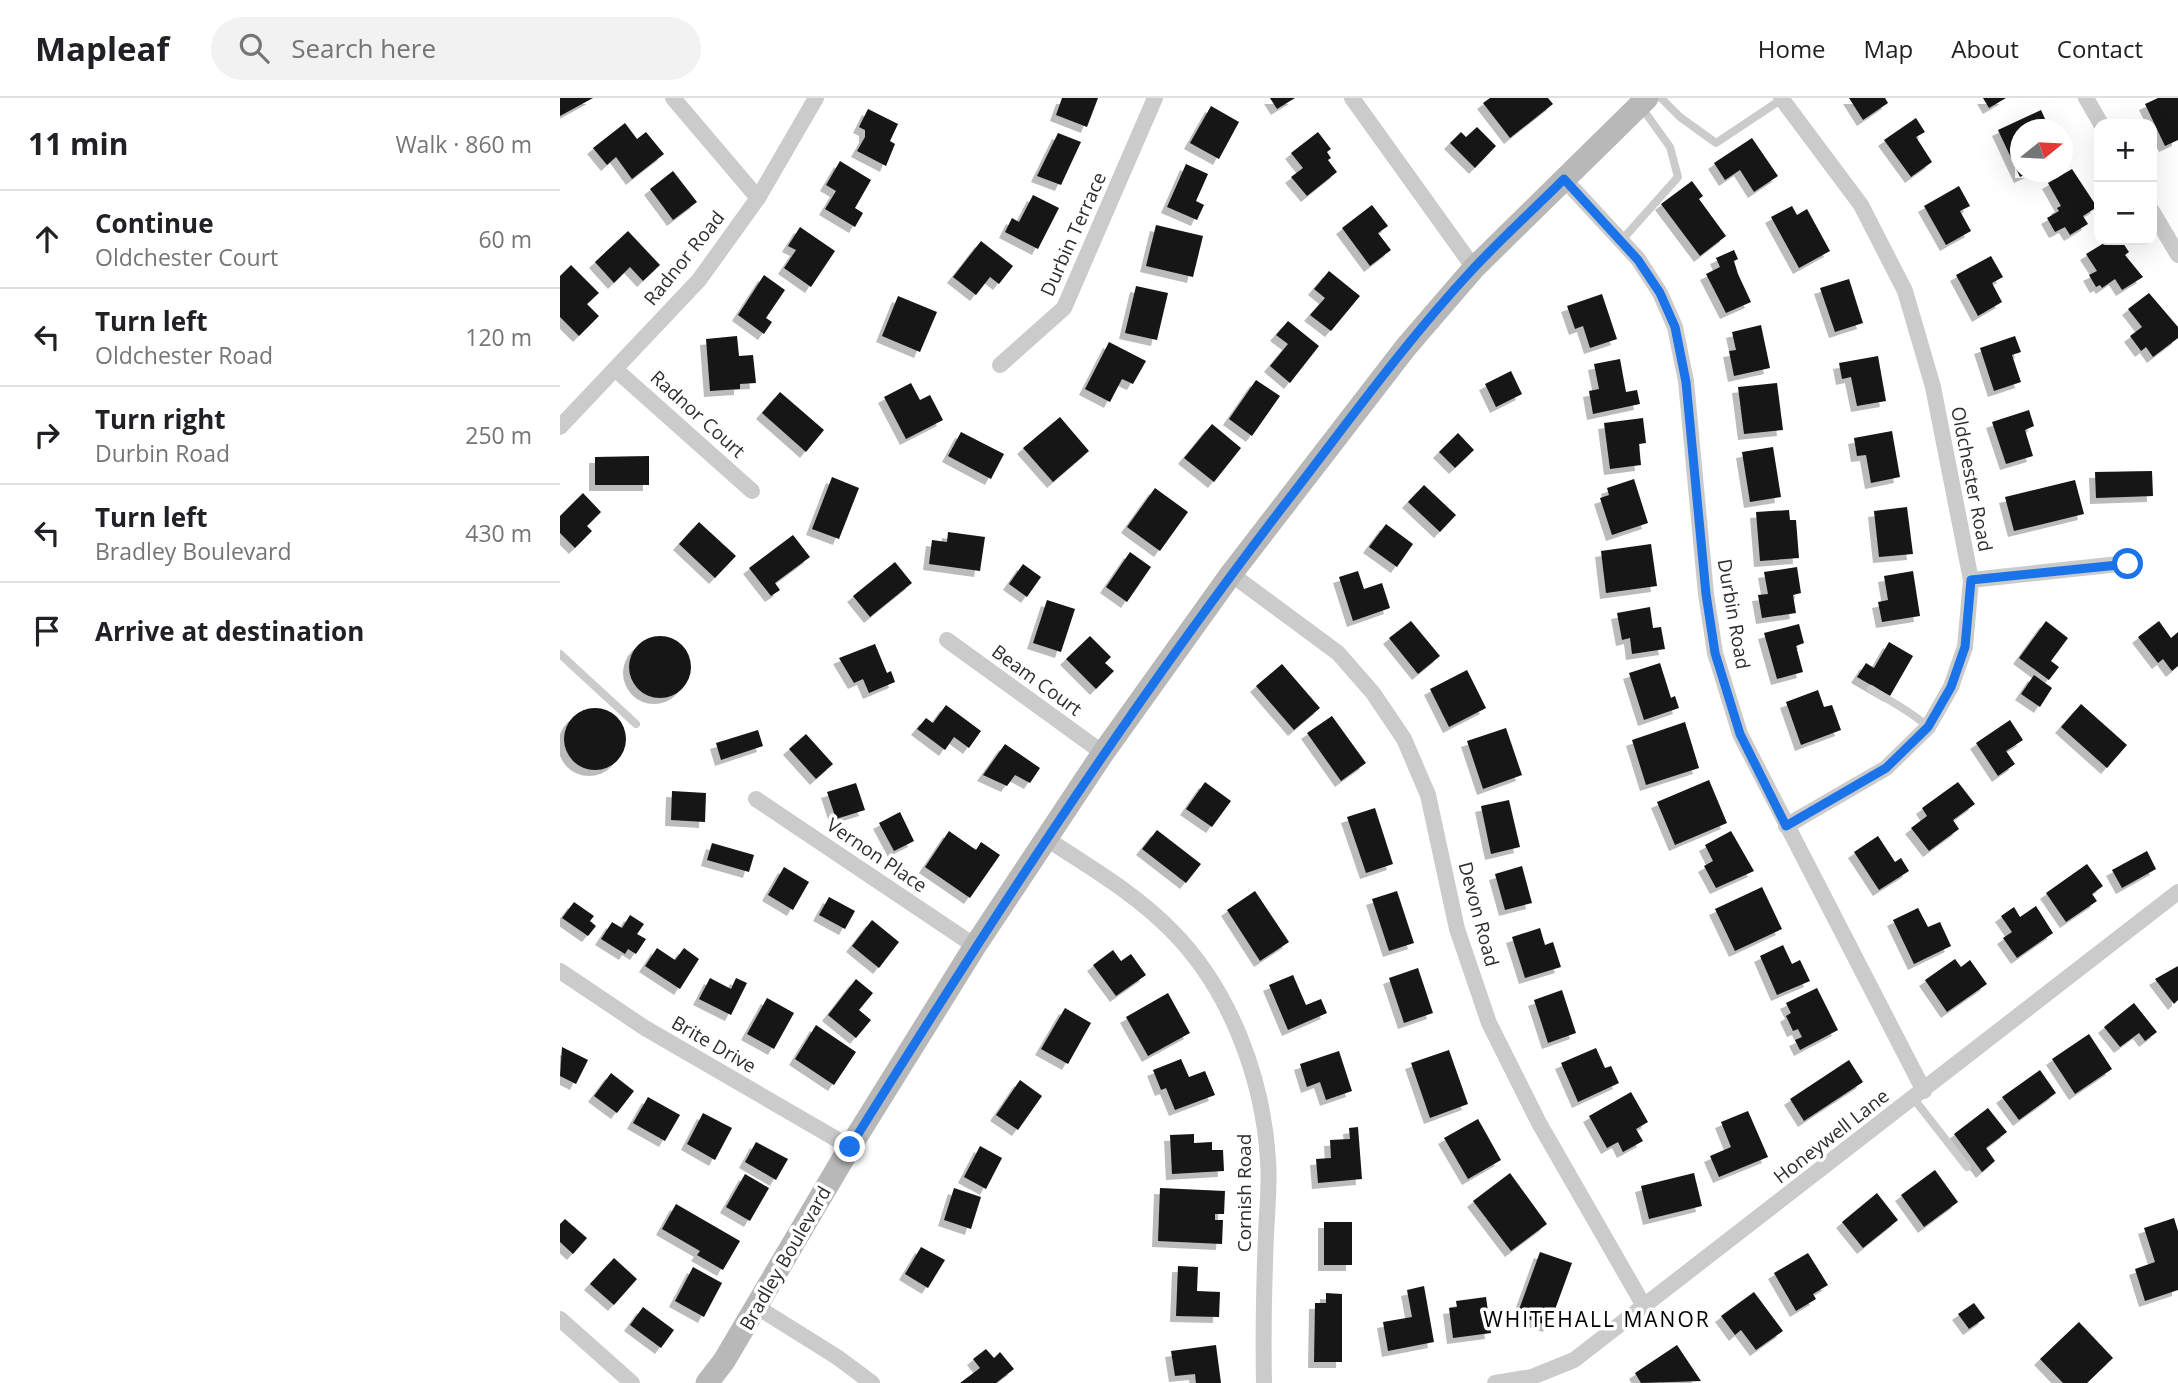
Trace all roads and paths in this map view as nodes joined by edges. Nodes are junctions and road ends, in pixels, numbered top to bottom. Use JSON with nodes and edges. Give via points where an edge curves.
{"nodes":[{"id":1,"x":673,"y":98,"type":"edge"},
{"id":2,"x":816,"y":98,"type":"edge"},
{"id":3,"x":1155,"y":98,"type":"edge"},
{"id":4,"x":1352,"y":98,"type":"edge"},
{"id":5,"x":1781,"y":98,"type":"edge"},
{"id":6,"x":2086,"y":98,"type":"edge"},
{"id":7,"x":1649,"y":100,"type":"edge"},
{"id":8,"x":2098,"y":119,"type":"edge"},
{"id":9,"x":1564,"y":179,"type":"junction"},
{"id":10,"x":758,"y":198,"type":"junction"},
{"id":11,"x":2157,"y":219,"type":"edge"},
{"id":12,"x":1621,"y":241,"type":"junction"},
{"id":13,"x":2178,"y":255,"type":"edge"},
{"id":14,"x":1474,"y":268,"type":"junction"},
{"id":15,"x":1000,"y":365,"type":"dead end"},
{"id":16,"x":615,"y":369,"type":"junction"},
{"id":17,"x":560,"y":427,"type":"edge"},
{"id":18,"x":752,"y":491,"type":"dead end"},
{"id":19,"x":2128,"y":564,"type":"dead end"},
{"id":20,"x":1231,"y":574,"type":"junction"},
{"id":21,"x":1971,"y":580,"type":"junction"},
{"id":22,"x":947,"y":640,"type":"dead end"},
{"id":23,"x":560,"y":653,"type":"edge"},
{"id":24,"x":1871,"y":689,"type":"dead end"},
{"id":25,"x":636,"y":724,"type":"dead end"},
{"id":26,"x":1928,"y":727,"type":"junction"},
{"id":27,"x":1103,"y":753,"type":"junction"},
{"id":28,"x":756,"y":799,"type":"dead end"},
{"id":29,"x":1786,"y":826,"type":"junction"},
{"id":30,"x":1047,"y":839,"type":"junction"},
{"id":31,"x":2178,"y":892,"type":"edge"},
{"id":32,"x":975,"y":946,"type":"junction"},
{"id":33,"x":560,"y":971,"type":"edge"},
{"id":34,"x":1919,"y":1095,"type":"junction"},
{"id":35,"x":850,"y":1147,"type":"junction"},
{"id":36,"x":1967,"y":1167,"type":"dead end"},
{"id":37,"x":1644,"y":1306,"type":"junction"},
{"id":38,"x":757,"y":1307,"type":"junction"},
{"id":39,"x":560,"y":1319,"type":"edge"},
{"id":40,"x":632,"y":1383,"type":"edge"},
{"id":41,"x":707,"y":1383,"type":"edge"},
{"id":42,"x":872,"y":1383,"type":"edge"},
{"id":43,"x":1264,"y":1383,"type":"edge"},
{"id":44,"x":1494,"y":1383,"type":"edge"}],
"edges":[{"from":1,"to":10,"type":"street"},
{"from":2,"to":10,"type":"street","name":"Radnor Road"},
{"from":3,"to":15,"type":"street","name":"Durbin Terrace","via":[[1064,308]]},
{"from":4,"to":14,"type":"street"},
{"from":5,"to":7,"type":"lane","via":[[1716,143]]},
{"from":5,"to":21,"type":"street","name":"Oldchester Road","via":[[1861,205],[1905,291],[1933,387]]},
{"from":6,"to":8,"type":"street"},
{"from":7,"to":9,"type":"main road","name":"Bradley Boulevard"},
{"from":7,"to":12,"type":"lane","via":[[1678,177]]},
{"from":9,"to":12,"type":"street","name":"Durbin Road"},
{"from":9,"to":14,"type":"main road","name":"Bradley Boulevard"},
{"from":10,"to":16,"type":"street","name":"Radnor Road","via":[[699,280]]},
{"from":11,"to":13,"type":"street"},
{"from":12,"to":29,"type":"street","name":"Durbin Road","via":[[1660,293],[1675,327],[1686,382],[1715,653],[1740,734]]},
{"from":14,"to":20,"type":"main road","name":"Bradley Boulevard","via":[[1406,347]]},
{"from":16,"to":17,"type":"street","name":"Radnor Road"},
{"from":16,"to":18,"type":"street","name":"Radnor Court"},
{"from":19,"to":21,"type":"street"},
{"from":20,"to":27,"type":"main road","name":"Bradley Boulevard"},
{"from":20,"to":37,"type":"street","name":"Devon Road","via":[[1338,653],[1404,739],[1429,795],[1457,929],[1489,1023],[1539,1123]]},
{"from":21,"to":26,"type":"street","name":"Oldchester Road","via":[[1965,647],[1951,687]]},
{"from":22,"to":27,"type":"street","name":"Beam Court"},
{"from":23,"to":25,"type":"lane"},
{"from":24,"to":26,"type":"lane","via":[[1911,711]]},
{"from":26,"to":29,"type":"street","name":"Oldchester Road","via":[[1886,768]]},
{"from":27,"to":30,"type":"main road","name":"Bradley Boulevard"},
{"from":28,"to":32,"type":"street","name":"Vernon Place"},
{"from":29,"to":34,"type":"street","name":"Durbin Road"},
{"from":30,"to":32,"type":"main road","name":"Bradley Boulevard"},
{"from":30,"to":43,"type":"street","name":"Cornish Road","via":[[1128,892],[1172,930],[1216,988],[1251,1063],[1263,1106],[1269,1162]]},
{"from":31,"to":34,"type":"street","name":"Honeywell Lane"},
{"from":32,"to":35,"type":"main road","name":"Bradley Boulevard"},
{"from":33,"to":35,"type":"street","name":"Brite Drive","via":[[645,1028]]},
{"from":34,"to":36,"type":"lane"},
{"from":34,"to":37,"type":"street","name":"Honeywell Lane"},
{"from":35,"to":38,"type":"main road","name":"Bradley Boulevard"},
{"from":37,"to":44,"type":"street","name":"Honeywell Lane","via":[[1574,1360],[1532,1377]]},
{"from":38,"to":41,"type":"main road","name":"Bradley Boulevard"},
{"from":38,"to":42,"type":"street"},
{"from":39,"to":40,"type":"street"}]}
